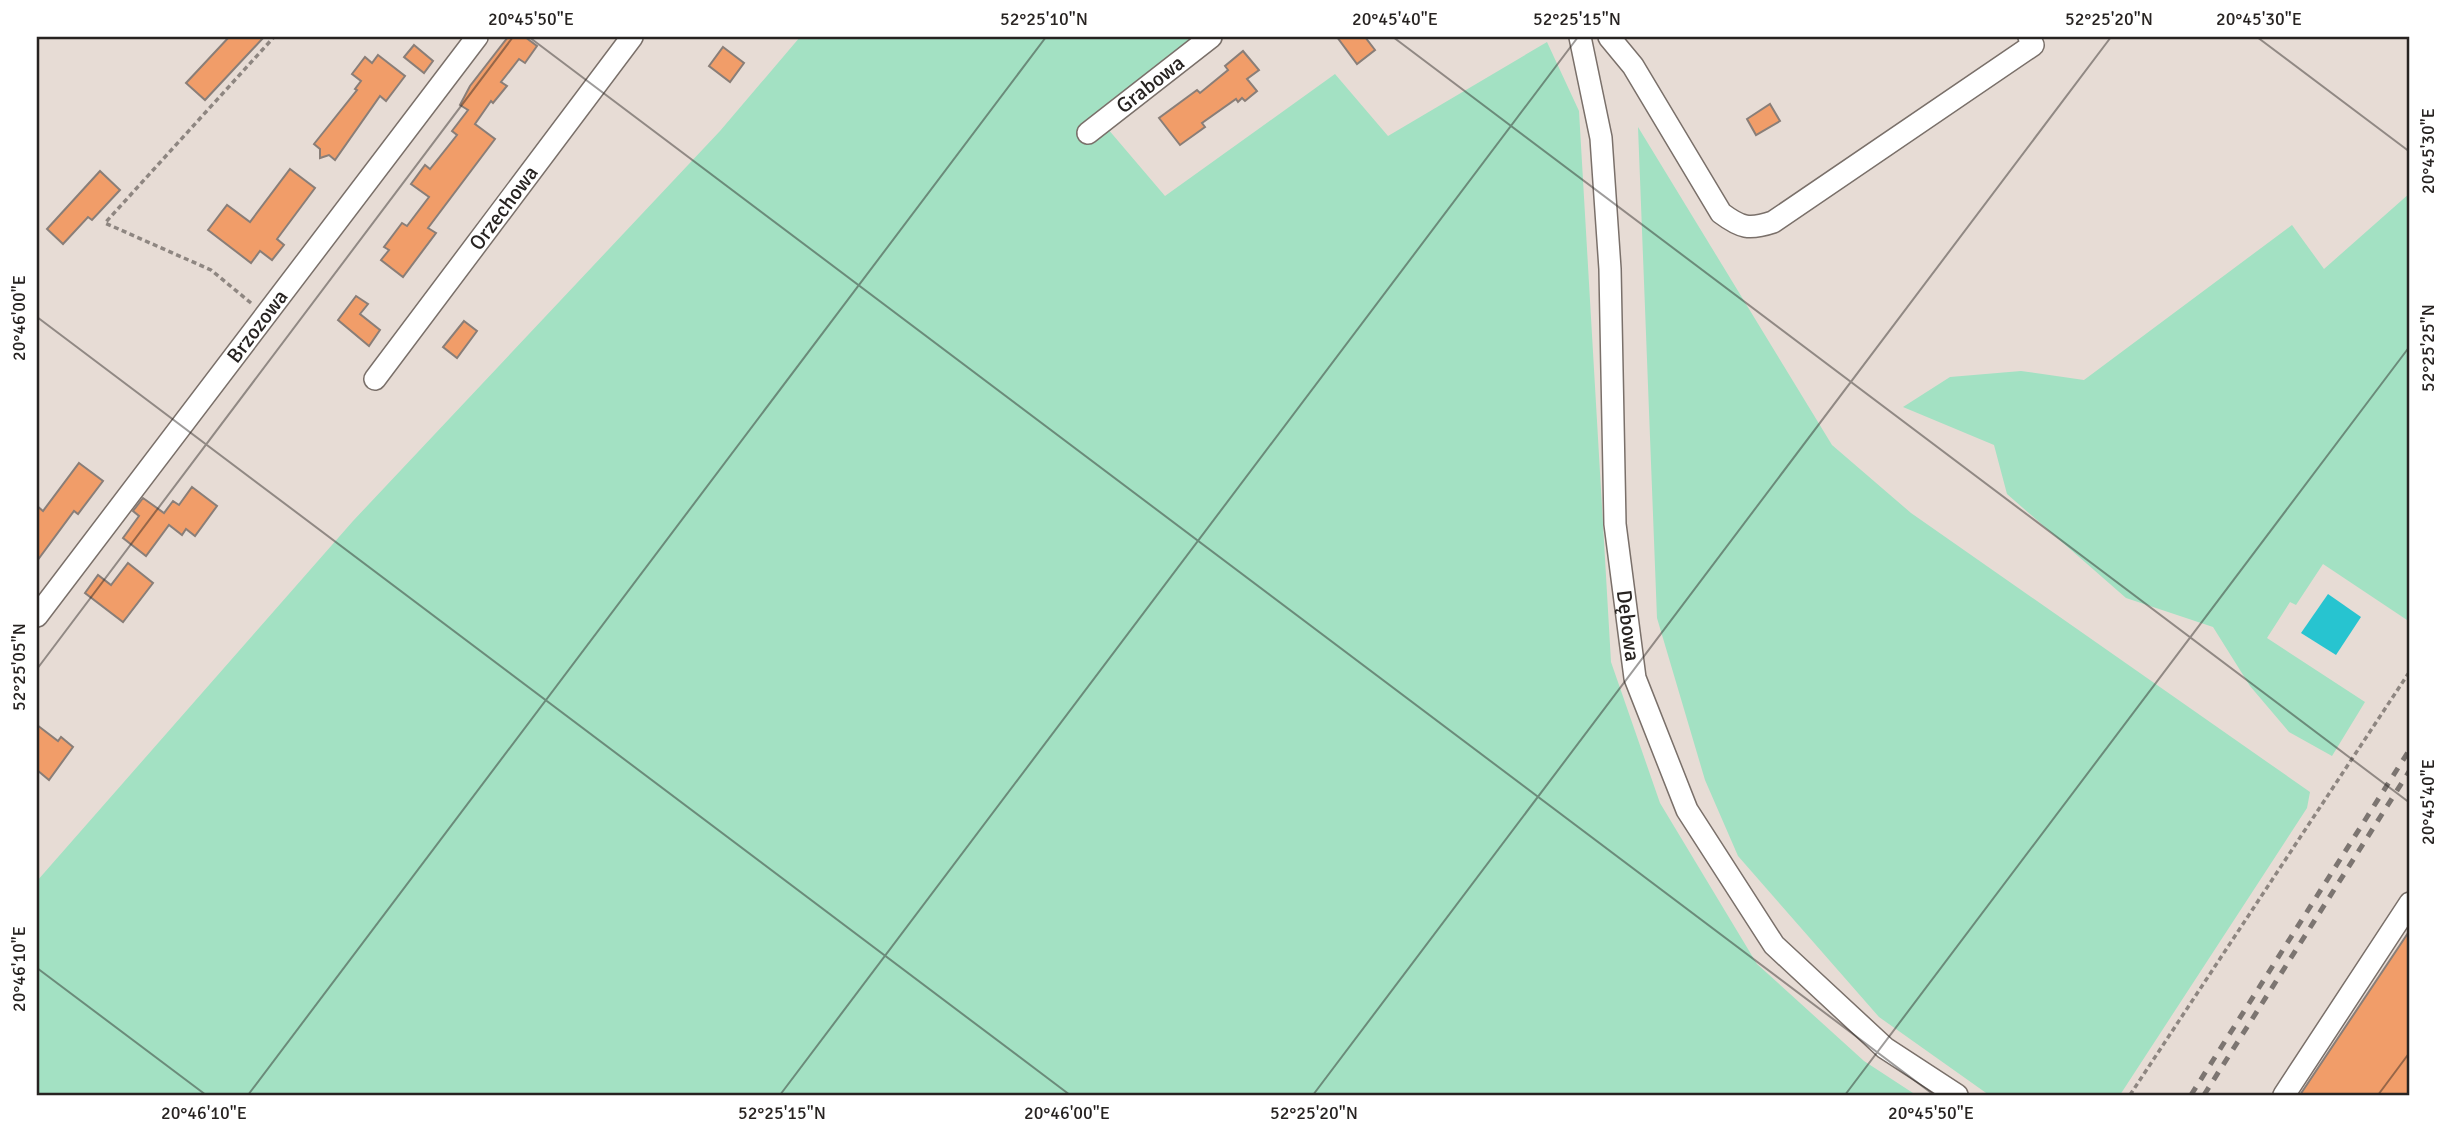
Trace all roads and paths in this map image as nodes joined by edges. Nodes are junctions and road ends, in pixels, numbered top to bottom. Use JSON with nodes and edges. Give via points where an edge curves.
{"nodes":[{"id":1,"x":274,"y":37,"type":"edge"},
{"id":2,"x":477,"y":37,"type":"edge"},
{"id":3,"x":632,"y":37,"type":"edge"},
{"id":4,"x":1211,"y":37,"type":"edge"},
{"id":5,"x":1580,"y":37,"type":"edge"},
{"id":6,"x":1609,"y":37,"type":"edge"},
{"id":7,"x":2036,"y":40,"type":"edge"},
{"id":8,"x":1088,"y":133,"type":"dead end"},
{"id":9,"x":264,"y":317,"type":"junction"},
{"id":10,"x":374,"y":379,"type":"dead end"},
{"id":11,"x":37,"y":616,"type":"edge"},
{"id":12,"x":2410,"y":671,"type":"edge"},
{"id":13,"x":2410,"y":903,"type":"edge"},
{"id":14,"x":1957,"y":1095,"type":"edge"},
{"id":15,"x":2130,"y":1095,"type":"edge"},
{"id":16,"x":2284,"y":1095,"type":"edge"}],
"edges":[{"from":1,"to":9,"type":"path","via":[[104,223],[211,270]]},
{"from":2,"to":9,"type":"street","name":"Brzozowa"},
{"from":3,"to":10,"type":"street","name":"Orzechowa"},
{"from":4,"to":8,"type":"street","name":"Grabowa"},
{"from":5,"to":14,"type":"street","name":"Dębowa","via":[[1601,138],[1611,269],[1615,524],[1635,678],[1688,810],[1774,945],[1885,1048]]},
{"from":6,"to":7,"type":"street","via":[[1633,66],[1721,213],[1735,224],[1754,228],[1773,222]]},
{"from":9,"to":11,"type":"street","name":"Brzozowa"},
{"from":12,"to":15,"type":"path"},
{"from":13,"to":16,"type":"street"}]}
